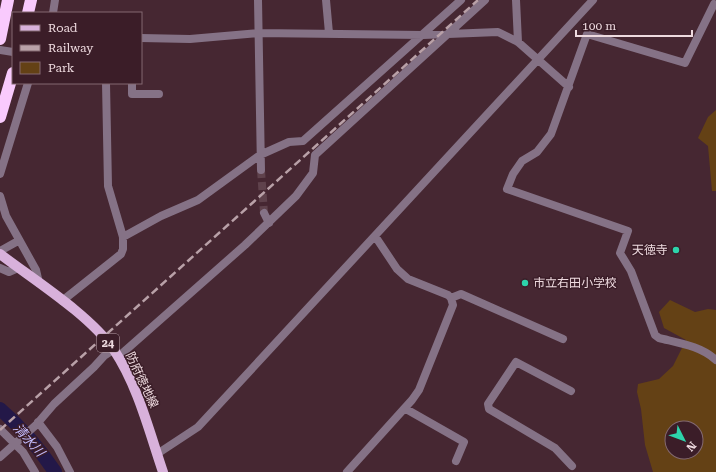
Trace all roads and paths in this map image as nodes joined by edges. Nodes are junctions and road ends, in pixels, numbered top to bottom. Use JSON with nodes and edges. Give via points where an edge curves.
{"nodes":[{"id":1,"x":8,"y":0,"type":"edge"},
{"id":2,"x":31,"y":0,"type":"edge"},
{"id":3,"x":55,"y":0,"type":"edge"},
{"id":4,"x":258,"y":0,"type":"edge"},
{"id":5,"x":326,"y":0,"type":"edge"},
{"id":6,"x":461,"y":0,"type":"edge"},
{"id":7,"x":485,"y":0,"type":"edge"},
{"id":8,"x":516,"y":0,"type":"edge"},
{"id":9,"x":593,"y":0,"type":"edge"},
{"id":10,"x":716,"y":5,"type":"edge"},
{"id":11,"x":28,"y":12,"type":"edge"},
{"id":12,"x":53,"y":12,"type":"edge"},
{"id":13,"x":258,"y":33,"type":"junction"},
{"id":14,"x":329,"y":33,"type":"junction"},
{"id":15,"x":448,"y":34,"type":"junction"},
{"id":16,"x":423,"y":35,"type":"junction"},
{"id":17,"x":142,"y":38,"type":"edge"},
{"id":18,"x":0,"y":39,"type":"edge"},
{"id":19,"x":518,"y":42,"type":"junction"},
{"id":20,"x":0,"y":50,"type":"edge"},
{"id":21,"x":12,"y":52,"type":"edge"},
{"id":22,"x":538,"y":59,"type":"junction"},
{"id":23,"x":12,"y":76,"type":"edge"},
{"id":24,"x":28,"y":84,"type":"edge"},
{"id":25,"x":106,"y":84,"type":"edge"},
{"id":26,"x":132,"y":84,"type":"edge"},
{"id":27,"x":568,"y":87,"type":"junction"},
{"id":28,"x":159,"y":94,"type":"dead end"},
{"id":29,"x":0,"y":117,"type":"edge"},
{"id":30,"x":260,"y":155,"type":"junction"},
{"id":31,"x":262,"y":170,"type":"tunnel mouth"},
{"id":32,"x":0,"y":174,"type":"edge"},
{"id":33,"x":0,"y":196,"type":"edge"},
{"id":34,"x":264,"y":213,"type":"tunnel mouth"},
{"id":35,"x":269,"y":223,"type":"junction"},
{"id":36,"x":375,"y":236,"type":"junction"},
{"id":37,"x":122,"y":237,"type":"junction"},
{"id":38,"x":18,"y":241,"type":"junction"},
{"id":39,"x":0,"y":250,"type":"edge"},
{"id":40,"x":0,"y":254,"type":"edge"},
{"id":41,"x":0,"y":268,"type":"edge"},
{"id":42,"x":18,"y":268,"type":"junction"},
{"id":43,"x":38,"y":283,"type":"junction"},
{"id":44,"x":451,"y":298,"type":"junction"},
{"id":45,"x":62,"y":301,"type":"junction"},
{"id":46,"x":563,"y":339,"type":"dead end"},
{"id":47,"x":116,"y":354,"type":"junction"},
{"id":48,"x":716,"y":360,"type":"edge"},
{"id":49,"x":571,"y":391,"type":"dead end"},
{"id":50,"x":406,"y":409,"type":"junction"},
{"id":51,"x":37,"y":423,"type":"junction"},
{"id":52,"x":0,"y":430,"type":"edge"},
{"id":53,"x":17,"y":442,"type":"junction"},
{"id":54,"x":157,"y":454,"type":"junction"},
{"id":55,"x":0,"y":457,"type":"edge"},
{"id":56,"x":456,"y":461,"type":"dead end"},
{"id":57,"x":572,"y":466,"type":"dead end"},
{"id":58,"x":35,"y":472,"type":"edge"},
{"id":59,"x":70,"y":472,"type":"edge"},
{"id":60,"x":163,"y":472,"type":"edge"},
{"id":61,"x":347,"y":472,"type":"edge"}],
"edges":[{"from":1,"to":18,"type":"highway"},
{"from":2,"to":11,"type":"highway"},
{"from":3,"to":12,"type":"street"},
{"from":4,"to":13,"type":"street"},
{"from":5,"to":14,"type":"street"},
{"from":6,"to":16,"type":"street"},
{"from":7,"to":15,"type":"street"},
{"from":8,"to":19,"type":"street"},
{"from":9,"to":22,"type":"street"},
{"from":10,"to":27,"type":"street","via":[[714,4],[685,63],[587,34]]},
{"from":13,"to":14,"type":"street"},
{"from":13,"to":17,"type":"street","via":[[190,39]]},
{"from":13,"to":30,"type":"street"},
{"from":14,"to":16,"type":"street"},
{"from":15,"to":16,"type":"street"},
{"from":15,"to":19,"type":"street","via":[[498,32]]},
{"from":15,"to":35,"type":"street","via":[[315,155],[313,173],[296,196]]},
{"from":16,"to":30,"type":"street","via":[[303,141],[288,142]]},
{"from":19,"to":22,"type":"street"},
{"from":20,"to":21,"type":"street"},
{"from":22,"to":27,"type":"street"},
{"from":22,"to":36,"type":"street"},
{"from":23,"to":29,"type":"highway"},
{"from":24,"to":32,"type":"street"},
{"from":25,"to":37,"type":"street","via":[[108,186]]},
{"from":26,"to":28,"type":"street","via":[[132,94]]},
{"from":27,"to":48,"type":"street","via":[[551,134],[537,152],[522,161],[507,189],[628,230],[620,253],[631,271],[655,335],[699,349]]},
{"from":30,"to":31,"type":"street"},
{"from":30,"to":37,"type":"street","via":[[198,200]]},
{"from":33,"to":38,"type":"street"},
{"from":34,"to":35,"type":"street"},
{"from":35,"to":47,"type":"street"},
{"from":36,"to":44,"type":"street","via":[[397,269],[408,279]]},
{"from":36,"to":54,"type":"street","via":[[198,427]]},
{"from":37,"to":45,"type":"street","via":[[121,254]]},
{"from":38,"to":39,"type":"street"},
{"from":38,"to":43,"type":"street","via":[[36,270]]},
{"from":40,"to":42,"type":"main road","name":"防府徳地線","number":"24"},
{"from":41,"to":42,"type":"street","via":[[9,272]]},
{"from":42,"to":43,"type":"main road","name":"防府徳地線","number":"24"},
{"from":43,"to":45,"type":"main road","name":"防府徳地線","number":"24"},
{"from":44,"to":46,"type":"street","via":[[461,294]]},
{"from":44,"to":50,"type":"street","via":[[453,305],[419,390]]},
{"from":45,"to":47,"type":"main road","name":"防府徳地線","number":"24","via":[[91,325]]},
{"from":47,"to":51,"type":"street","via":[[104,356]]},
{"from":47,"to":54,"type":"main road","name":"防府徳地線","number":"24","via":[[137,398]]},
{"from":49,"to":57,"type":"street","via":[[516,362],[488,404],[489,409],[555,448]]},
{"from":50,"to":56,"type":"street","via":[[464,442]]},
{"from":50,"to":61,"type":"street"},
{"from":51,"to":53,"type":"street"},
{"from":51,"to":59,"type":"street","via":[[57,447]]},
{"from":52,"to":53,"type":"street"},
{"from":53,"to":55,"type":"street"},
{"from":53,"to":58,"type":"street"},
{"from":54,"to":60,"type":"main road","name":"防府徳地線","number":"24"}]}
